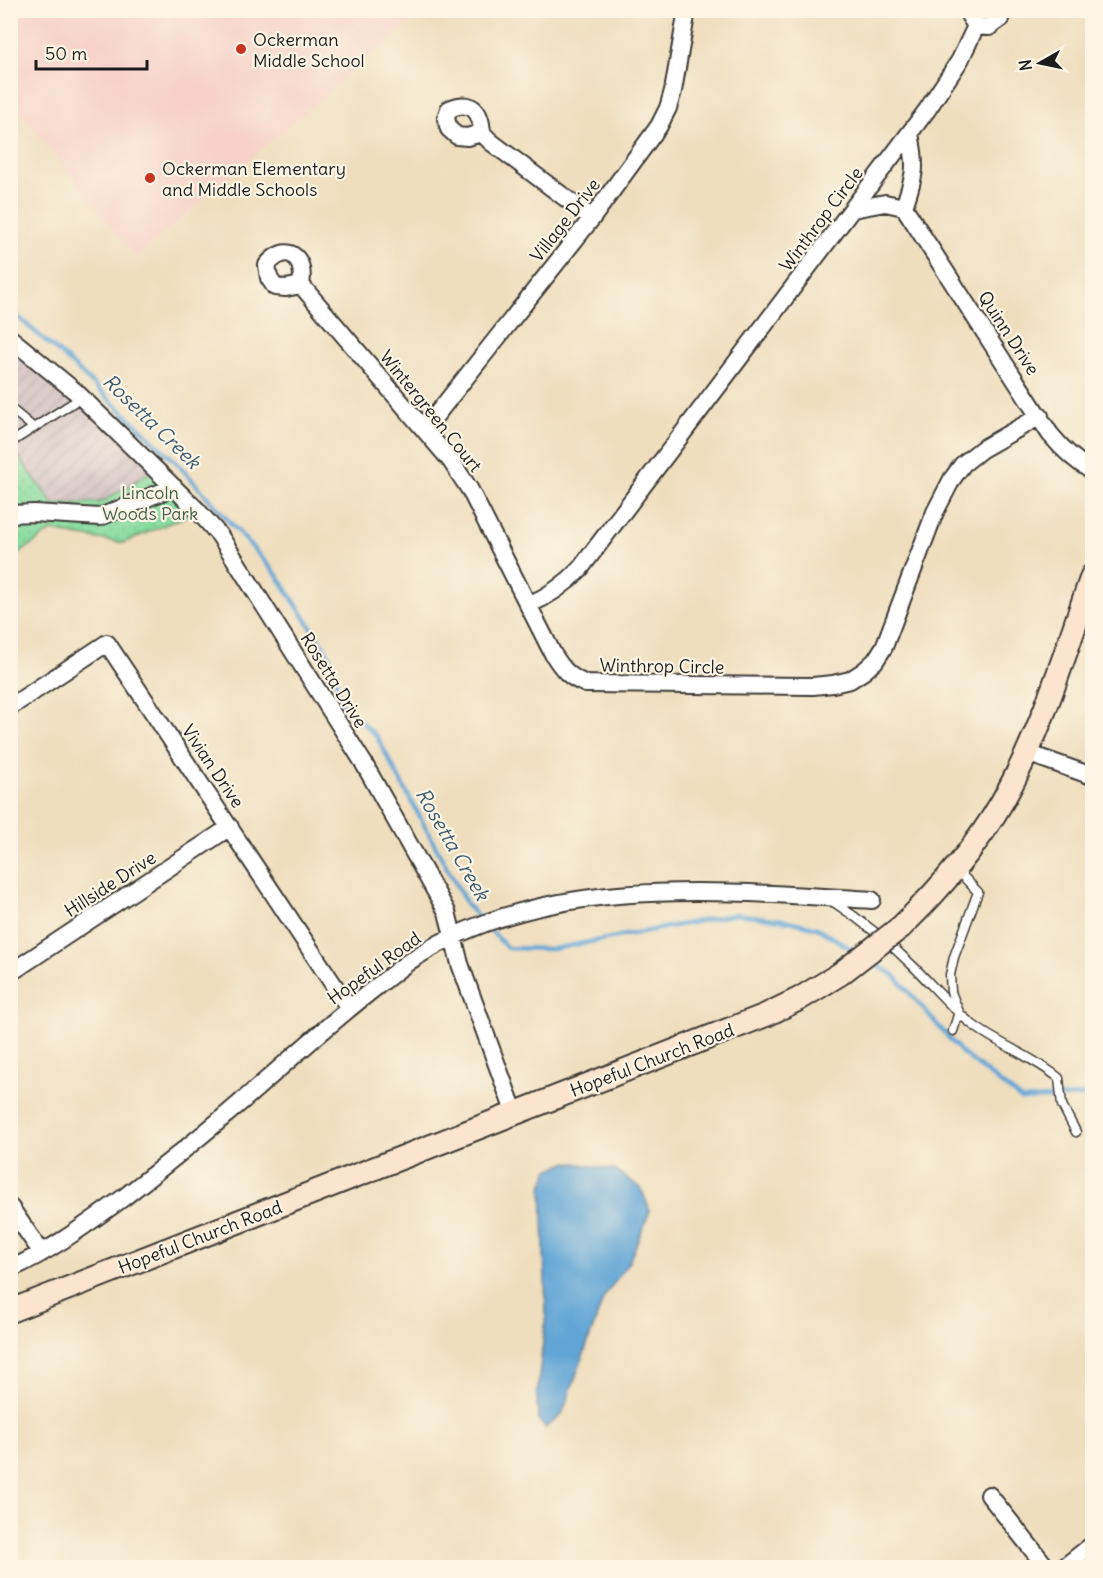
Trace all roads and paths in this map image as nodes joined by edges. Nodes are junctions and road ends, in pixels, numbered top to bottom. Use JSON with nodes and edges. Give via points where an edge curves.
{"nodes":[{"id":1,"x":687,"y":10,"type":"edge"},
{"id":2,"x":968,"y":10,"type":"edge"},
{"id":3,"x":999,"y":10,"type":"edge"},
{"id":4,"x":976,"y":26,"type":"junction"},
{"id":5,"x":482,"y":133,"type":"dead end"},
{"id":6,"x":910,"y":134,"type":"junction"},
{"id":7,"x":904,"y":207,"type":"junction"},
{"id":8,"x":853,"y":209,"type":"junction"},
{"id":9,"x":592,"y":218,"type":"junction"},
{"id":10,"x":301,"y":285,"type":"dead end"},
{"id":11,"x":10,"y":339,"type":"edge"},
{"id":12,"x":82,"y":397,"type":"junction"},
{"id":13,"x":10,"y":408,"type":"edge"},
{"id":14,"x":1040,"y":416,"type":"junction"},
{"id":15,"x":34,"y":428,"type":"junction"},
{"id":16,"x":425,"y":429,"type":"junction"},
{"id":17,"x":10,"y":443,"type":"edge"},
{"id":18,"x":1092,"y":471,"type":"edge"},
{"id":19,"x":174,"y":488,"type":"junction"},
{"id":20,"x":10,"y":514,"type":"edge"},
{"id":21,"x":1092,"y":576,"type":"edge"},
{"id":22,"x":528,"y":605,"type":"junction"},
{"id":23,"x":10,"y":707,"type":"edge"},
{"id":24,"x":1027,"y":753,"type":"junction"},
{"id":25,"x":1092,"y":776,"type":"edge"},
{"id":26,"x":230,"y":827,"type":"junction"},
{"id":27,"x":956,"y":869,"type":"junction"},
{"id":28,"x":827,"y":897,"type":"junction"},
{"id":29,"x":872,"y":900,"type":"dead end"},
{"id":30,"x":455,"y":936,"type":"junction"},
{"id":31,"x":10,"y":973,"type":"edge"},
{"id":32,"x":349,"y":1008,"type":"junction"},
{"id":33,"x":959,"y":1012,"type":"junction"},
{"id":34,"x":952,"y":1031,"type":"dead end"},
{"id":35,"x":515,"y":1114,"type":"junction"},
{"id":36,"x":1076,"y":1132,"type":"dead end"},
{"id":37,"x":10,"y":1207,"type":"edge"},
{"id":38,"x":42,"y":1253,"type":"junction"},
{"id":39,"x":10,"y":1269,"type":"edge"},
{"id":40,"x":10,"y":1311,"type":"edge"},
{"id":41,"x":989,"y":1495,"type":"dead end"},
{"id":42,"x":1092,"y":1545,"type":"edge"},
{"id":43,"x":1047,"y":1568,"type":"edge"},
{"id":44,"x":1063,"y":1568,"type":"edge"}],
"edges":[{"from":1,"to":9,"type":"street","name":"Village Drive","via":[[668,108],[647,144]]},
{"from":2,"to":4,"type":"street"},
{"from":3,"to":4,"type":"street","via":[[999,19],[989,27]]},
{"from":4,"to":6,"type":"street","name":"Winthrop Circle","via":[[948,80]]},
{"from":5,"to":9,"type":"street"},
{"from":6,"to":7,"type":"street","via":[[914,178]]},
{"from":6,"to":8,"type":"street","name":"Winthrop Circle"},
{"from":7,"to":8,"type":"street","via":[[885,203]]},
{"from":7,"to":14,"type":"street","name":"Quinn Drive"},
{"from":8,"to":22,"type":"street","name":"Winthrop Circle","via":[[580,569],[551,595]]},
{"from":9,"to":16,"type":"street","name":"Village Drive"},
{"from":10,"to":16,"type":"street","name":"Wintergreen Court"},
{"from":11,"to":12,"type":"street","name":"Rosetta Drive"},
{"from":12,"to":15,"type":"lane"},
{"from":12,"to":19,"type":"street","name":"Rosetta Drive"},
{"from":13,"to":15,"type":"lane"},
{"from":14,"to":18,"type":"street","name":"Quinn Drive","via":[[1062,449]]},
{"from":14,"to":22,"type":"street","name":"Winthrop Circle","via":[[982,449],[952,479],[935,512],[884,647],[875,661],[850,680],[813,686],[586,684],[561,667]]},
{"from":15,"to":17,"type":"lane"},
{"from":16,"to":22,"type":"street","name":"Wintergreen Court","via":[[470,490]]},
{"from":19,"to":20,"type":"street","via":[[100,517]]},
{"from":19,"to":30,"type":"street","name":"Rosetta Drive","via":[[220,536],[363,762],[447,912]]},
{"from":21,"to":24,"type":"main road","name":"Hopeful Church Road"},
{"from":23,"to":26,"type":"street","name":"Vivian Drive","via":[[107,643]]},
{"from":24,"to":25,"type":"street"},
{"from":24,"to":27,"type":"main road","name":"Hopeful Church Road","via":[[993,817]]},
{"from":26,"to":31,"type":"street","name":"Hillside Drive"},
{"from":26,"to":32,"type":"street","name":"Vivian Drive"},
{"from":27,"to":33,"type":"lane","via":[[978,892],[950,975],[951,992]]},
{"from":27,"to":35,"type":"main road","name":"Hopeful Church Road","bridge":true,"via":[[902,927],[799,999]]},
{"from":28,"to":29,"type":"street","name":"Hopeful Road"},
{"from":28,"to":30,"type":"street","name":"Hopeful Road","via":[[703,891],[603,897],[529,909]]},
{"from":28,"to":33,"type":"lane","via":[[865,922]]},
{"from":30,"to":32,"type":"street","name":"Hopeful Road","via":[[416,957]]},
{"from":30,"to":35,"type":"street","name":"Rosetta Drive","via":[[460,964]]},
{"from":32,"to":38,"type":"street","name":"Hopeful Road","via":[[162,1168],[79,1231]]},
{"from":33,"to":34,"type":"lane"},
{"from":33,"to":36,"type":"lane","via":[[974,1026],[1059,1078],[1062,1105]]},
{"from":35,"to":40,"type":"main road","name":"Hopeful Church Road"},
{"from":37,"to":38,"type":"street"},
{"from":38,"to":39,"type":"street","name":"Hopeful Road"},
{"from":41,"to":43,"type":"street"},
{"from":42,"to":44,"type":"street"}]}
